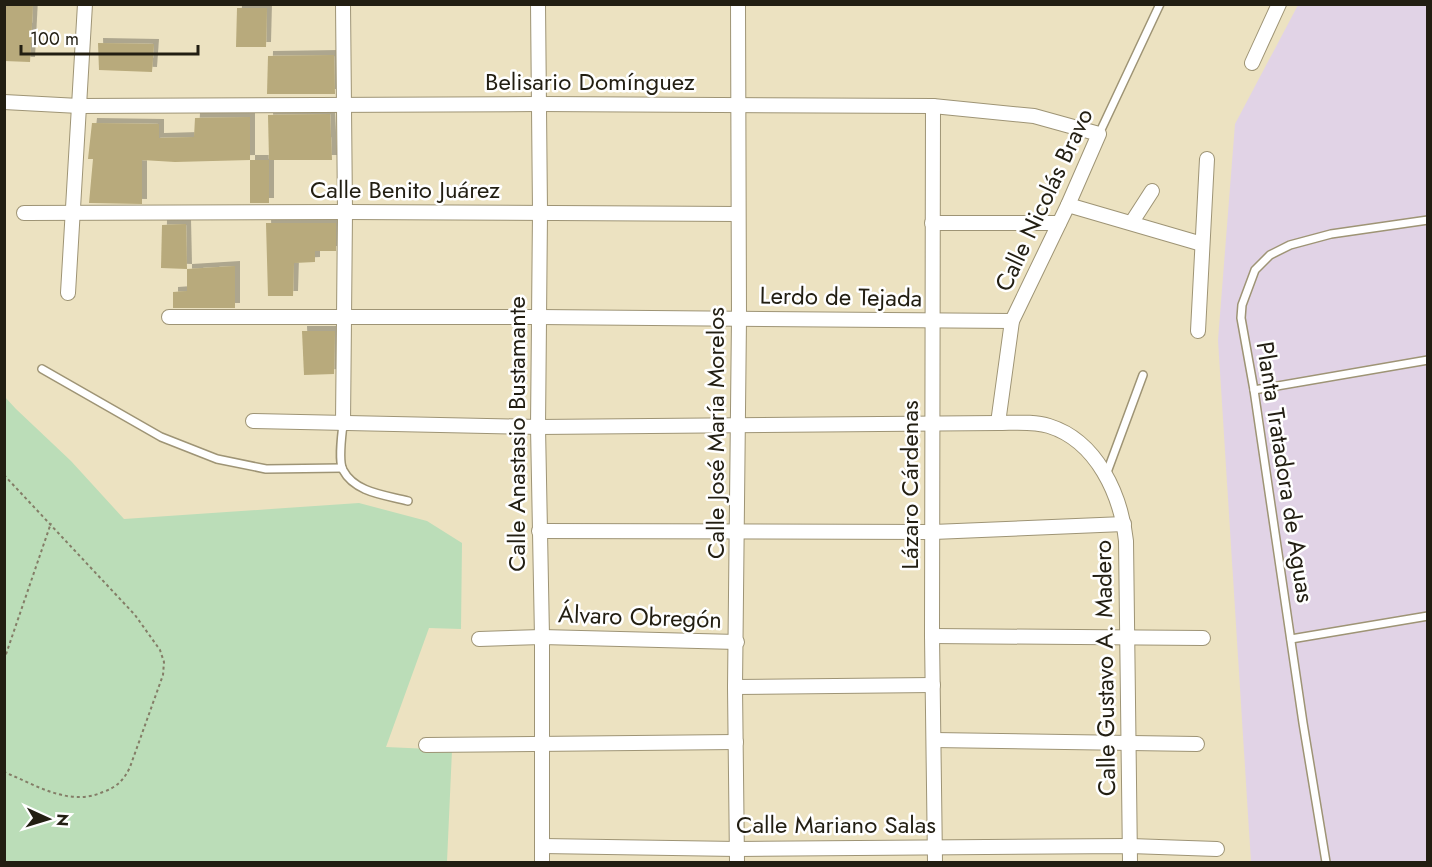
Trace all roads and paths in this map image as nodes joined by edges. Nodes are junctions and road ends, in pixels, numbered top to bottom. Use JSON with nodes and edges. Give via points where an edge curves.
{"nodes":[{"id":1,"x":85,"y":4,"type":"edge"},
{"id":2,"x":342,"y":4,"type":"edge"},
{"id":3,"x":538,"y":4,"type":"edge"},
{"id":4,"x":738,"y":4,"type":"edge"},
{"id":5,"x":1279,"y":4,"type":"edge"},
{"id":6,"x":1160,"y":5,"type":"edge"},
{"id":7,"x":1252,"y":63,"type":"dead end"},
{"id":8,"x":4,"y":102,"type":"edge"},
{"id":9,"x":344,"y":104,"type":"junction"},
{"id":10,"x":539,"y":104,"type":"junction"},
{"id":11,"x":738,"y":105,"type":"junction"},
{"id":12,"x":79,"y":106,"type":"junction"},
{"id":13,"x":933,"y":106,"type":"junction"},
{"id":14,"x":1099,"y":134,"type":"junction"},
{"id":15,"x":1207,"y":159,"type":"dead end"},
{"id":16,"x":1152,"y":191,"type":"dead end"},
{"id":17,"x":1068,"y":205,"type":"junction"},
{"id":18,"x":345,"y":212,"type":"junction"},
{"id":19,"x":540,"y":212,"type":"junction"},
{"id":20,"x":24,"y":213,"type":"dead end"},
{"id":21,"x":73,"y":213,"type":"junction"},
{"id":22,"x":738,"y":214,"type":"junction"},
{"id":23,"x":1428,"y":220,"type":"edge"},
{"id":24,"x":1132,"y":222,"type":"junction"},
{"id":25,"x":932,"y":223,"type":"junction"},
{"id":26,"x":1059,"y":223,"type":"junction"},
{"id":27,"x":1202,"y":244,"type":"junction"},
{"id":28,"x":68,"y":293,"type":"dead end"},
{"id":29,"x":169,"y":317,"type":"dead end"},
{"id":30,"x":345,"y":317,"type":"junction"},
{"id":31,"x":539,"y":317,"type":"junction"},
{"id":32,"x":740,"y":318,"type":"junction"},
{"id":33,"x":932,"y":320,"type":"junction"},
{"id":34,"x":1012,"y":321,"type":"junction"},
{"id":35,"x":1198,"y":331,"type":"dead end"},
{"id":36,"x":1428,"y":360,"type":"edge"},
{"id":37,"x":42,"y":369,"type":"dead end"},
{"id":38,"x":1143,"y":375,"type":"dead end"},
{"id":39,"x":1254,"y":390,"type":"junction"},
{"id":40,"x":253,"y":421,"type":"dead end"},
{"id":41,"x":343,"y":423,"type":"junction"},
{"id":42,"x":932,"y":423,"type":"junction"},
{"id":43,"x":998,"y":423,"type":"junction"},
{"id":44,"x":738,"y":424,"type":"junction"},
{"id":45,"x":538,"y":427,"type":"junction"},
{"id":46,"x":342,"y":468,"type":"junction"},
{"id":47,"x":4,"y":475,"type":"edge"},
{"id":48,"x":1106,"y":475,"type":"junction"},
{"id":49,"x":408,"y":501,"type":"dead end"},
{"id":50,"x":51,"y":523,"type":"junction"},
{"id":51,"x":1124,"y":524,"type":"junction"},
{"id":52,"x":539,"y":531,"type":"junction"},
{"id":53,"x":737,"y":532,"type":"junction"},
{"id":54,"x":933,"y":532,"type":"junction"},
{"id":55,"x":1428,"y":616,"type":"edge"},
{"id":56,"x":932,"y":636,"type":"junction"},
{"id":57,"x":1127,"y":636,"type":"junction"},
{"id":58,"x":542,"y":637,"type":"junction"},
{"id":59,"x":1203,"y":638,"type":"dead end"},
{"id":60,"x":479,"y":639,"type":"dead end"},
{"id":61,"x":1291,"y":639,"type":"junction"},
{"id":62,"x":737,"y":642,"type":"junction"},
{"id":63,"x":4,"y":660,"type":"edge"},
{"id":64,"x":933,"y":684,"type":"junction"},
{"id":65,"x":735,"y":687,"type":"junction"},
{"id":66,"x":934,"y":740,"type":"junction"},
{"id":67,"x":736,"y":742,"type":"junction"},
{"id":68,"x":1128,"y":742,"type":"junction"},
{"id":69,"x":426,"y":744,"type":"dead end"},
{"id":70,"x":1197,"y":744,"type":"dead end"},
{"id":71,"x":542,"y":745,"type":"junction"},
{"id":72,"x":4,"y":772,"type":"edge"},
{"id":73,"x":542,"y":846,"type":"junction"},
{"id":74,"x":1130,"y":846,"type":"junction"},
{"id":75,"x":935,"y":847,"type":"junction"},
{"id":76,"x":1217,"y":849,"type":"dead end"},
{"id":77,"x":737,"y":856,"type":"edge"},
{"id":78,"x":542,"y":862,"type":"edge"},
{"id":79,"x":935,"y":862,"type":"edge"},
{"id":80,"x":1130,"y":862,"type":"edge"},
{"id":81,"x":1326,"y":862,"type":"edge"}],
"edges":[{"from":1,"to":12,"type":"street"},
{"from":2,"to":9,"type":"street"},
{"from":3,"to":10,"type":"street","name":"Calle Anastasio Bustamante"},
{"from":4,"to":11,"type":"street","name":"Calle José María Morelos"},
{"from":5,"to":7,"type":"street"},
{"from":6,"to":14,"type":"lane","name":"Calle Nicolás Bravo"},
{"from":8,"to":12,"type":"street","name":"Belisario Domínguez"},
{"from":9,"to":10,"type":"street","name":"Belisario Domínguez"},
{"from":9,"to":12,"type":"street","name":"Belisario Domínguez"},
{"from":9,"to":18,"type":"street"},
{"from":10,"to":11,"type":"street","name":"Belisario Domínguez"},
{"from":10,"to":19,"type":"street","name":"Calle Anastasio Bustamante"},
{"from":11,"to":13,"type":"street","name":"Belisario Domínguez"},
{"from":11,"to":22,"type":"street","name":"Calle José María Morelos"},
{"from":12,"to":21,"type":"street"},
{"from":13,"to":14,"type":"street","name":"Belisario Domínguez","via":[[1034,116]]},
{"from":13,"to":25,"type":"street","name":"Lázaro Cárdenas"},
{"from":14,"to":17,"type":"street","name":"Calle Nicolás Bravo"},
{"from":15,"to":27,"type":"street"},
{"from":16,"to":24,"type":"street"},
{"from":17,"to":24,"type":"street"},
{"from":17,"to":26,"type":"street","name":"Calle Nicolás Bravo"},
{"from":18,"to":19,"type":"street","name":"Calle Benito Juárez"},
{"from":18,"to":21,"type":"street","name":"Calle Benito Juárez"},
{"from":18,"to":30,"type":"street"},
{"from":19,"to":22,"type":"street","name":"Calle Benito Juárez"},
{"from":19,"to":31,"type":"street","name":"Calle Anastasio Bustamante"},
{"from":20,"to":21,"type":"street","name":"Calle Benito Juárez"},
{"from":21,"to":28,"type":"street"},
{"from":22,"to":32,"type":"street","name":"Calle José María Morelos"},
{"from":23,"to":39,"type":"lane","name":"Planta Tratadora de Aguas","via":[[1331,234],[1290,244],[1270,255],[1255,270],[1242,305]]},
{"from":24,"to":27,"type":"street"},
{"from":25,"to":26,"type":"street"},
{"from":25,"to":33,"type":"street","name":"Lázaro Cárdenas"},
{"from":26,"to":34,"type":"street","name":"Calle Nicolás Bravo"},
{"from":27,"to":35,"type":"street"},
{"from":29,"to":30,"type":"street","name":"Lerdo de Tejada"},
{"from":30,"to":31,"type":"street","name":"Lerdo de Tejada"},
{"from":30,"to":41,"type":"street"},
{"from":31,"to":32,"type":"street","name":"Lerdo de Tejada"},
{"from":31,"to":45,"type":"street","name":"Calle Anastasio Bustamante"},
{"from":32,"to":33,"type":"street","name":"Lerdo de Tejada"},
{"from":32,"to":44,"type":"street","name":"Calle José María Morelos"},
{"from":33,"to":34,"type":"street","name":"Lerdo de Tejada"},
{"from":33,"to":42,"type":"street","name":"Lázaro Cárdenas"},
{"from":34,"to":43,"type":"street","name":"Calle Nicolás Bravo"},
{"from":36,"to":39,"type":"lane"},
{"from":37,"to":46,"type":"lane","via":[[161,437],[217,459],[266,469]]},
{"from":38,"to":48,"type":"lane"},
{"from":39,"to":61,"type":"lane","name":"Planta Tratadora de Aguas"},
{"from":40,"to":41,"type":"street"},
{"from":41,"to":45,"type":"street"},
{"from":41,"to":46,"type":"lane"},
{"from":42,"to":43,"type":"street"},
{"from":42,"to":44,"type":"street"},
{"from":42,"to":54,"type":"street","name":"Lázaro Cárdenas"},
{"from":43,"to":48,"type":"street","name":"Calle Gustavo A. Madero","via":[[1043,424],[1054,428],[1088,452]]},
{"from":44,"to":45,"type":"street"},
{"from":44,"to":53,"type":"street","name":"Calle José María Morelos"},
{"from":45,"to":52,"type":"street","name":"Calle Anastasio Bustamante"},
{"from":46,"to":49,"type":"lane","via":[[354,484]]},
{"from":47,"to":50,"type":"path"},
{"from":48,"to":51,"type":"street","name":"Calle Gustavo A. Madero"},
{"from":50,"to":63,"type":"path"},
{"from":50,"to":72,"type":"path","via":[[135,615],[160,650],[163,675],[125,779],[114,788],[93,797],[76,798],[58,795]]},
{"from":51,"to":54,"type":"street"},
{"from":51,"to":57,"type":"street","name":"Calle Gustavo A. Madero"},
{"from":52,"to":53,"type":"street"},
{"from":52,"to":58,"type":"street","name":"Calle Anastasio Bustamante"},
{"from":53,"to":54,"type":"street"},
{"from":53,"to":62,"type":"street","name":"Calle José María Morelos"},
{"from":54,"to":56,"type":"street","name":"Lázaro Cárdenas"},
{"from":55,"to":61,"type":"lane"},
{"from":56,"to":57,"type":"street"},
{"from":56,"to":64,"type":"street","name":"Lázaro Cárdenas"},
{"from":57,"to":59,"type":"street"},
{"from":57,"to":68,"type":"street","name":"Calle Gustavo A. Madero"},
{"from":58,"to":60,"type":"street","name":"Álvaro Obregón"},
{"from":58,"to":62,"type":"street","name":"Álvaro Obregón"},
{"from":58,"to":71,"type":"street","name":"Calle Anastasio Bustamante"},
{"from":61,"to":81,"type":"lane","name":"Planta Tratadora de Aguas"},
{"from":62,"to":65,"type":"street","name":"Calle José María Morelos"},
{"from":64,"to":65,"type":"street"},
{"from":64,"to":66,"type":"street","name":"Lázaro Cárdenas"},
{"from":65,"to":67,"type":"street","name":"Calle José María Morelos"},
{"from":66,"to":68,"type":"street"},
{"from":66,"to":75,"type":"street","name":"Lázaro Cárdenas"},
{"from":67,"to":71,"type":"street"},
{"from":67,"to":77,"type":"street","name":"Calle José María Morelos"},
{"from":68,"to":70,"type":"street"},
{"from":68,"to":74,"type":"street","name":"Calle Gustavo A. Madero"},
{"from":69,"to":71,"type":"street"},
{"from":71,"to":73,"type":"street","name":"Calle Anastasio Bustamante"},
{"from":73,"to":77,"type":"street","name":"Calle Mariano Salas"},
{"from":73,"to":78,"type":"street","name":"Calle Anastasio Bustamante"},
{"from":74,"to":75,"type":"street","name":"Calle Mariano Salas"},
{"from":74,"to":76,"type":"street","name":"Calle Mariano Salas"},
{"from":74,"to":80,"type":"street","name":"Calle Gustavo A. Madero"},
{"from":75,"to":77,"type":"street","name":"Calle Mariano Salas"},
{"from":75,"to":79,"type":"street","name":"Lázaro Cárdenas"}]}
